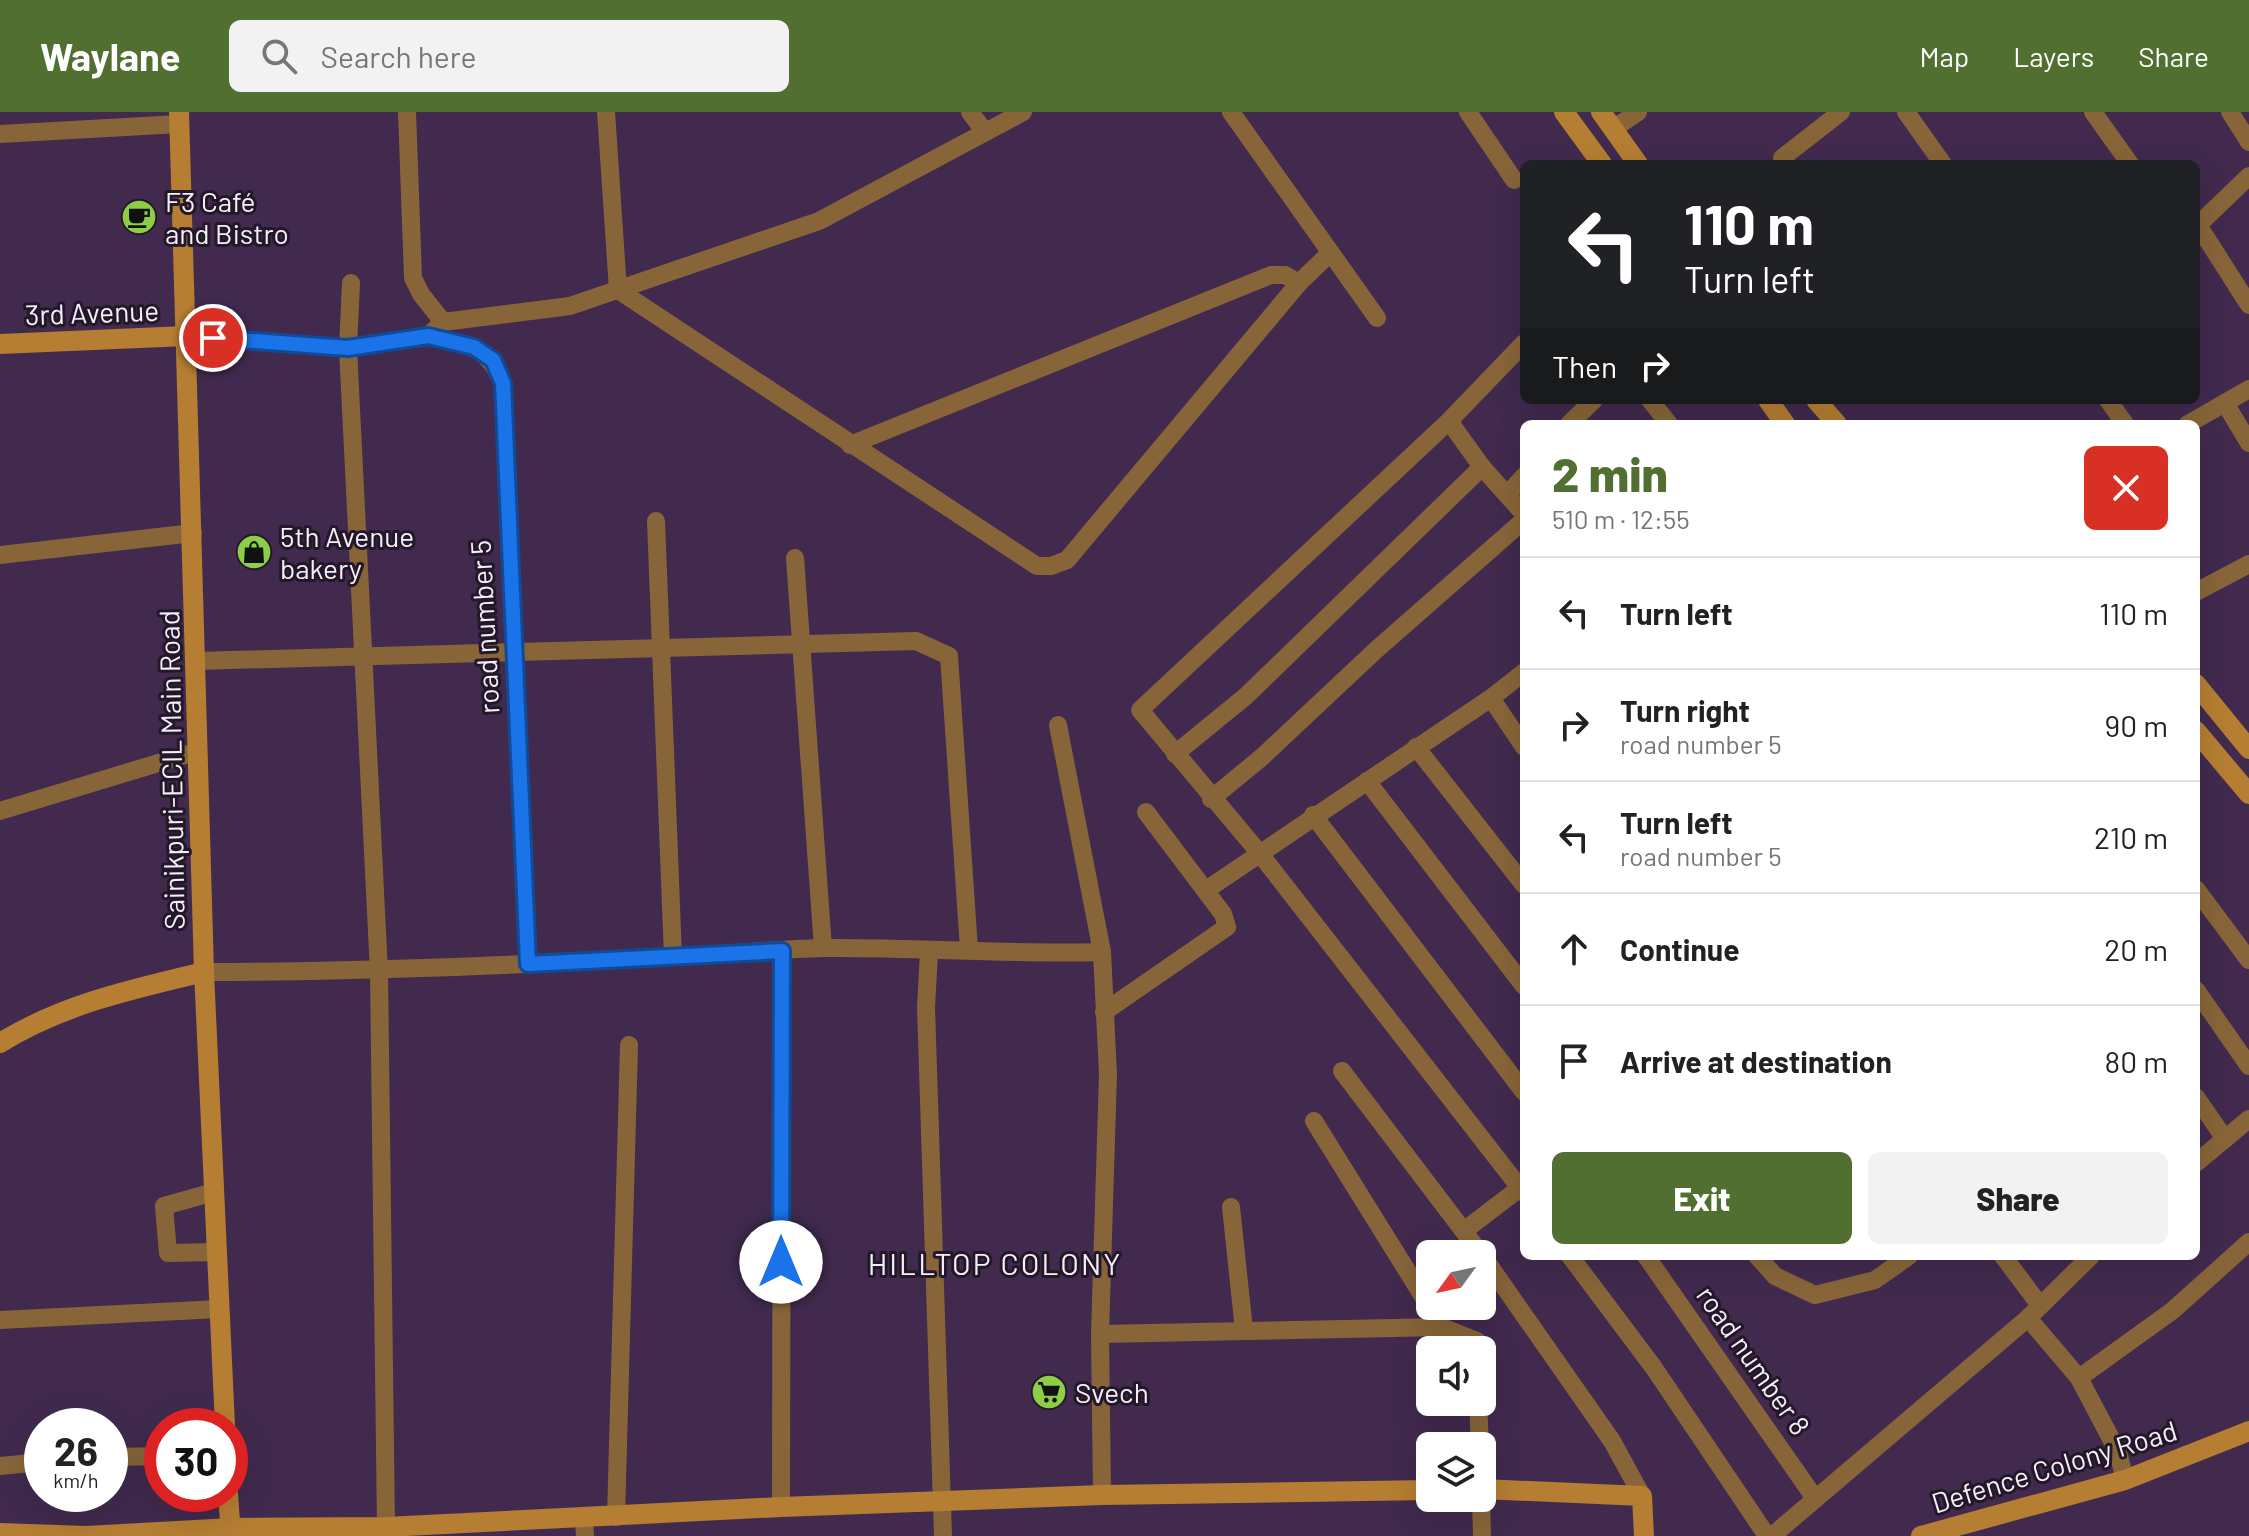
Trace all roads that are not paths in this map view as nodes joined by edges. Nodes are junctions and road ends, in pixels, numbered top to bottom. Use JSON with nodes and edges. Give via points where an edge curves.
{"nodes":[{"id":1,"x":407,"y":112,"type":"edge"},
{"id":2,"x":606,"y":112,"type":"edge"},
{"id":3,"x":970,"y":112,"type":"edge"},
{"id":4,"x":1023,"y":112,"type":"edge"},
{"id":5,"x":1231,"y":112,"type":"edge"},
{"id":6,"x":1468,"y":112,"type":"edge"},
{"id":7,"x":1564,"y":112,"type":"edge"},
{"id":8,"x":1601,"y":112,"type":"edge"},
{"id":9,"x":1638,"y":112,"type":"edge"},
{"id":10,"x":1841,"y":112,"type":"edge"},
{"id":11,"x":1906,"y":112,"type":"edge"},
{"id":12,"x":2093,"y":112,"type":"edge"},
{"id":13,"x":2230,"y":112,"type":"edge"},
{"id":14,"x":179,"y":118,"type":"edge"},
{"id":15,"x":1613,"y":129,"type":"junction"},
{"id":16,"x":985,"y":132,"type":"junction"},
{"id":17,"x":0,"y":134,"type":"edge"},
{"id":18,"x":2249,"y":142,"type":"edge"},
{"id":19,"x":1782,"y":158,"type":"dead end"},
{"id":20,"x":1599,"y":160,"type":"edge"},
{"id":21,"x":1635,"y":160,"type":"edge"},
{"id":22,"x":1940,"y":160,"type":"edge"},
{"id":23,"x":2127,"y":160,"type":"edge"},
{"id":24,"x":2249,"y":176,"type":"edge"},
{"id":25,"x":1514,"y":180,"type":"dead end"},
{"id":26,"x":2200,"y":223,"type":"edge"},
{"id":27,"x":2200,"y":231,"type":"edge"},
{"id":28,"x":1329,"y":254,"type":"junction"},
{"id":29,"x":351,"y":283,"type":"dead end"},
{"id":30,"x":1299,"y":283,"type":"junction"},
{"id":31,"x":618,"y":290,"type":"junction"},
{"id":32,"x":2249,"y":305,"type":"edge"},
{"id":33,"x":1377,"y":318,"type":"dead end"},
{"id":34,"x":443,"y":322,"type":"junction"},
{"id":35,"x":186,"y":336,"type":"junction"},
{"id":36,"x":428,"y":336,"type":"junction"},
{"id":37,"x":0,"y":344,"type":"edge"},
{"id":38,"x":1520,"y":347,"type":"edge"},
{"id":39,"x":348,"y":348,"type":"junction"},
{"id":40,"x":2249,"y":389,"type":"edge"},
{"id":41,"x":2225,"y":403,"type":"junction"},
{"id":42,"x":1590,"y":404,"type":"edge"},
{"id":43,"x":1653,"y":404,"type":"edge"},
{"id":44,"x":1820,"y":404,"type":"edge"},
{"id":45,"x":1573,"y":420,"type":"edge"},
{"id":46,"x":1666,"y":420,"type":"edge"},
{"id":47,"x":1834,"y":420,"type":"edge"},
{"id":48,"x":2195,"y":420,"type":"edge"},
{"id":49,"x":1449,"y":421,"type":"junction"},
{"id":50,"x":2249,"y":443,"type":"edge"},
{"id":51,"x":850,"y":445,"type":"junction"},
{"id":52,"x":1482,"y":467,"type":"junction"},
{"id":53,"x":1520,"y":480,"type":"edge"},
{"id":54,"x":1508,"y":494,"type":"junction"},
{"id":55,"x":1520,"y":511,"type":"edge"},
{"id":56,"x":656,"y":521,"type":"dead end"},
{"id":57,"x":1520,"y":521,"type":"edge"},
{"id":58,"x":193,"y":533,"type":"junction"},
{"id":59,"x":0,"y":555,"type":"edge"},
{"id":60,"x":795,"y":558,"type":"dead end"},
{"id":61,"x":2249,"y":564,"type":"edge"},
{"id":62,"x":2200,"y":590,"type":"edge"},
{"id":63,"x":803,"y":644,"type":"junction"},
{"id":64,"x":661,"y":649,"type":"junction"},
{"id":65,"x":514,"y":654,"type":"junction"},
{"id":66,"x":366,"y":659,"type":"junction"},
{"id":67,"x":196,"y":661,"type":"junction"},
{"id":68,"x":1520,"y":675,"type":"edge"},
{"id":69,"x":2200,"y":689,"type":"edge"},
{"id":70,"x":1491,"y":698,"type":"junction"},
{"id":71,"x":1058,"y":725,"type":"dead end"},
{"id":72,"x":2200,"y":736,"type":"edge"},
{"id":73,"x":1520,"y":741,"type":"edge"},
{"id":74,"x":2247,"y":744,"type":"edge"},
{"id":75,"x":1416,"y":747,"type":"junction"},
{"id":76,"x":198,"y":751,"type":"junction"},
{"id":77,"x":1175,"y":754,"type":"junction"},
{"id":78,"x":1367,"y":781,"type":"junction"},
{"id":79,"x":2249,"y":794,"type":"edge"},
{"id":80,"x":1211,"y":799,"type":"junction"},
{"id":81,"x":0,"y":811,"type":"edge"},
{"id":82,"x":1146,"y":812,"type":"dead end"},
{"id":83,"x":1313,"y":815,"type":"junction"},
{"id":84,"x":1261,"y":855,"type":"junction"},
{"id":85,"x":1520,"y":880,"type":"edge"},
{"id":86,"x":1206,"y":890,"type":"junction"},
{"id":87,"x":2200,"y":894,"type":"edge"},
{"id":88,"x":823,"y":948,"type":"junction"},
{"id":89,"x":969,"y":949,"type":"junction"},
{"id":90,"x":782,"y":951,"type":"junction"},
{"id":91,"x":929,"y":952,"type":"junction"},
{"id":92,"x":1102,"y":952,"type":"junction"},
{"id":93,"x":673,"y":957,"type":"junction"},
{"id":94,"x":2249,"y":960,"type":"edge"},
{"id":95,"x":528,"y":964,"type":"junction"},
{"id":96,"x":204,"y":972,"type":"junction"},
{"id":97,"x":379,"y":972,"type":"junction"},
{"id":98,"x":1520,"y":981,"type":"edge"},
{"id":99,"x":2200,"y":996,"type":"edge"},
{"id":100,"x":1104,"y":1012,"type":"junction"},
{"id":101,"x":0,"y":1043,"type":"edge"},
{"id":102,"x":629,"y":1045,"type":"dead end"},
{"id":103,"x":2249,"y":1066,"type":"edge"},
{"id":104,"x":1342,"y":1071,"type":"dead end"},
{"id":105,"x":1520,"y":1087,"type":"edge"},
{"id":106,"x":2200,"y":1103,"type":"edge"},
{"id":107,"x":2249,"y":1119,"type":"edge"},
{"id":108,"x":1314,"y":1121,"type":"dead end"},
{"id":109,"x":2225,"y":1139,"type":"junction"},
{"id":110,"x":2200,"y":1160,"type":"edge"},
{"id":111,"x":1520,"y":1184,"type":"edge"},
{"id":112,"x":1520,"y":1190,"type":"edge"},
{"id":113,"x":214,"y":1192,"type":"junction"},
{"id":114,"x":1231,"y":1207,"type":"dead end"},
{"id":115,"x":1465,"y":1230,"type":"junction"},
{"id":116,"x":1472,"y":1240,"type":"edge"},
{"id":117,"x":2249,"y":1242,"type":"edge"},
{"id":118,"x":216,"y":1252,"type":"junction"},
{"id":119,"x":1573,"y":1260,"type":"edge"},
{"id":120,"x":1649,"y":1260,"type":"edge"},
{"id":121,"x":1761,"y":1260,"type":"edge"},
{"id":122,"x":1903,"y":1260,"type":"edge"},
{"id":123,"x":2005,"y":1260,"type":"edge"},
{"id":124,"x":2085,"y":1260,"type":"edge"},
{"id":125,"x":1496,"y":1274,"type":"edge"},
{"id":126,"x":219,"y":1309,"type":"junction"},
{"id":127,"x":2034,"y":1311,"type":"junction"},
{"id":128,"x":0,"y":1320,"type":"edge"},
{"id":129,"x":1442,"y":1327,"type":"junction"},
{"id":130,"x":1244,"y":1330,"type":"junction"},
{"id":131,"x":1100,"y":1334,"type":"junction"},
{"id":132,"x":1464,"y":1336,"type":"edge"},
{"id":133,"x":2079,"y":1378,"type":"junction"},
{"id":134,"x":224,"y":1408,"type":"edge"},
{"id":135,"x":2249,"y":1431,"type":"edge"},
{"id":136,"x":24,"y":1464,"type":"edge"},
{"id":137,"x":0,"y":1466,"type":"edge"},
{"id":138,"x":2125,"y":1480,"type":"junction"},
{"id":139,"x":1416,"y":1490,"type":"edge"},
{"id":140,"x":1496,"y":1490,"type":"edge"},
{"id":141,"x":1102,"y":1495,"type":"junction"},
{"id":142,"x":1642,"y":1496,"type":"junction"},
{"id":143,"x":1814,"y":1497,"type":"junction"},
{"id":144,"x":942,"y":1502,"type":"junction"},
{"id":145,"x":781,"y":1507,"type":"junction"},
{"id":146,"x":229,"y":1512,"type":"edge"},
{"id":147,"x":1481,"y":1512,"type":"edge"},
{"id":148,"x":616,"y":1517,"type":"junction"},
{"id":149,"x":386,"y":1527,"type":"junction"},
{"id":150,"x":584,"y":1527,"type":"edge"},
{"id":151,"x":1983,"y":1528,"type":"edge"},
{"id":152,"x":231,"y":1532,"type":"edge"},
{"id":153,"x":0,"y":1533,"type":"edge"},
{"id":154,"x":943,"y":1536,"type":"edge"},
{"id":155,"x":1482,"y":1536,"type":"edge"},
{"id":156,"x":1644,"y":1536,"type":"edge"},
{"id":157,"x":1770,"y":1536,"type":"edge"},
{"id":158,"x":1921,"y":1536,"type":"edge"}],
"edges":[{"from":1,"to":34,"type":"street","via":[[413,278]]},
{"from":2,"to":31,"type":"street"},
{"from":3,"to":16,"type":"street"},
{"from":4,"to":16,"type":"street"},
{"from":5,"to":28,"type":"street"},
{"from":6,"to":25,"type":"street"},
{"from":7,"to":20,"type":"street"},
{"from":8,"to":15,"type":"street"},
{"from":9,"to":15,"type":"street"},
{"from":10,"to":19,"type":"street"},
{"from":11,"to":22,"type":"street"},
{"from":12,"to":23,"type":"street"},
{"from":13,"to":18,"type":"street"},
{"from":14,"to":17,"type":"street"},
{"from":14,"to":35,"type":"street","name":"Sainikpuri-ECIL Main Road"},
{"from":15,"to":21,"type":"street"},
{"from":16,"to":31,"type":"street","via":[[819,221]]},
{"from":24,"to":26,"type":"street"},
{"from":27,"to":32,"type":"street"},
{"from":28,"to":30,"type":"street"},
{"from":28,"to":33,"type":"street"},
{"from":29,"to":39,"type":"street"},
{"from":30,"to":51,"type":"street","via":[[1271,275]]},
{"from":30,"to":51,"type":"street","via":[[1067,560],[1051,566],[1022,558]]},
{"from":31,"to":34,"type":"street","via":[[570,306]]},
{"from":31,"to":51,"type":"street"},
{"from":34,"to":36,"type":"street"},
{"from":35,"to":37,"type":"street","name":"3rd Avenue"},
{"from":35,"to":39,"type":"street"},
{"from":35,"to":58,"type":"street","name":"Sainikpuri-ECIL Main Road"},
{"from":36,"to":39,"type":"street"},
{"from":36,"to":65,"type":"street","name":"road number 5","via":[[474,347],[493,360],[503,383]]},
{"from":38,"to":49,"type":"street"},
{"from":39,"to":66,"type":"street"},
{"from":40,"to":41,"type":"street"},
{"from":41,"to":48,"type":"street"},
{"from":41,"to":50,"type":"street"},
{"from":42,"to":45,"type":"street"},
{"from":43,"to":46,"type":"street"},
{"from":44,"to":47,"type":"street"},
{"from":49,"to":52,"type":"street"},
{"from":49,"to":77,"type":"street","via":[[1140,710]]},
{"from":52,"to":54,"type":"street"},
{"from":52,"to":77,"type":"street","via":[[1246,696]]},
{"from":53,"to":54,"type":"street"},
{"from":54,"to":55,"type":"street"},
{"from":56,"to":64,"type":"street"},
{"from":57,"to":80,"type":"street"},
{"from":58,"to":59,"type":"street"},
{"from":58,"to":67,"type":"street","name":"Sainikpuri-ECIL Main Road"},
{"from":60,"to":63,"type":"street"},
{"from":61,"to":62,"type":"street"},
{"from":63,"to":64,"type":"street"},
{"from":63,"to":88,"type":"street"},
{"from":63,"to":89,"type":"street","via":[[916,641],[949,656]]},
{"from":64,"to":65,"type":"street"},
{"from":64,"to":93,"type":"street"},
{"from":65,"to":66,"type":"street"},
{"from":65,"to":95,"type":"street","name":"road number 5"},
{"from":66,"to":67,"type":"street"},
{"from":66,"to":97,"type":"street"},
{"from":67,"to":76,"type":"street","name":"Sainikpuri-ECIL Main Road"},
{"from":68,"to":70,"type":"street"},
{"from":69,"to":74,"type":"street"},
{"from":70,"to":73,"type":"street"},
{"from":70,"to":75,"type":"street"},
{"from":71,"to":92,"type":"street"},
{"from":72,"to":79,"type":"street"},
{"from":75,"to":78,"type":"street"},
{"from":75,"to":85,"type":"street"},
{"from":76,"to":81,"type":"street"},
{"from":76,"to":96,"type":"street","name":"Sainikpuri-ECIL Main Road"},
{"from":77,"to":80,"type":"street"},
{"from":78,"to":83,"type":"street"},
{"from":78,"to":98,"type":"street"},
{"from":80,"to":84,"type":"street"},
{"from":82,"to":86,"type":"street"},
{"from":83,"to":84,"type":"street"},
{"from":83,"to":105,"type":"street"},
{"from":84,"to":86,"type":"street"},
{"from":84,"to":111,"type":"street"},
{"from":86,"to":100,"type":"street","via":[[1227,927]]},
{"from":87,"to":94,"type":"street"},
{"from":88,"to":90,"type":"street"},
{"from":88,"to":91,"type":"street"},
{"from":89,"to":91,"type":"street"},
{"from":89,"to":92,"type":"street","via":[[1030,955]]},
{"from":90,"to":93,"type":"street"},
{"from":90,"to":145,"type":"street"},
{"from":91,"to":144,"type":"street","via":[[926,1007]]},
{"from":92,"to":100,"type":"street"},
{"from":93,"to":95,"type":"street"},
{"from":95,"to":97,"type":"street"},
{"from":96,"to":97,"type":"street"},
{"from":96,"to":101,"type":"street","via":[[94,999],[32,1023]]},
{"from":96,"to":113,"type":"street","name":"Sainikpuri-ECIL Main Road"},
{"from":97,"to":149,"type":"street"},
{"from":99,"to":103,"type":"street"},
{"from":100,"to":131,"type":"street","via":[[1108,1074]]},
{"from":102,"to":148,"type":"street"},
{"from":104,"to":115,"type":"street"},
{"from":106,"to":109,"type":"street"},
{"from":107,"to":109,"type":"street"},
{"from":108,"to":129,"type":"street"},
{"from":109,"to":110,"type":"street"},
{"from":112,"to":115,"type":"street"},
{"from":113,"to":118,"type":"street","name":"Sainikpuri-ECIL Main Road"},
{"from":113,"to":118,"type":"street","via":[[164,1206],[168,1253]]},
{"from":114,"to":130,"type":"street"},
{"from":115,"to":116,"type":"street"},
{"from":117,"to":133,"type":"street","via":[[2172,1311]]},
{"from":118,"to":126,"type":"street","name":"Sainikpuri-ECIL Main Road"},
{"from":119,"to":157,"type":"street"},
{"from":120,"to":143,"type":"street","name":"road number 8"},
{"from":121,"to":122,"type":"street","via":[[1775,1276],[1815,1295],[1875,1280]]},
{"from":123,"to":127,"type":"street"},
{"from":124,"to":127,"type":"street"},
{"from":125,"to":142,"type":"street","via":[[1612,1441]]},
{"from":126,"to":128,"type":"street"},
{"from":126,"to":134,"type":"street","name":"Sainikpuri-ECIL Main Road"},
{"from":127,"to":133,"type":"street"},
{"from":127,"to":143,"type":"street"},
{"from":129,"to":130,"type":"street"},
{"from":129,"to":132,"type":"street"},
{"from":130,"to":131,"type":"street"},
{"from":131,"to":141,"type":"street"},
{"from":133,"to":138,"type":"street","via":[[2118,1452]]},
{"from":135,"to":138,"type":"street","name":"Defence Colony Road"},
{"from":136,"to":137,"type":"street"},
{"from":138,"to":151,"type":"street","name":"Defence Colony Road"},
{"from":139,"to":141,"type":"street"},
{"from":140,"to":142,"type":"street"},
{"from":141,"to":144,"type":"street"},
{"from":142,"to":156,"type":"street"},
{"from":143,"to":157,"type":"street"},
{"from":144,"to":145,"type":"street"},
{"from":144,"to":154,"type":"street"},
{"from":145,"to":148,"type":"street"},
{"from":146,"to":152,"type":"street"},
{"from":147,"to":155,"type":"street"},
{"from":148,"to":150,"type":"street"},
{"from":149,"to":150,"type":"street"},
{"from":149,"to":152,"type":"street"},
{"from":151,"to":158,"type":"street","name":"Defence Colony Road"},
{"from":152,"to":153,"type":"street"}]}
